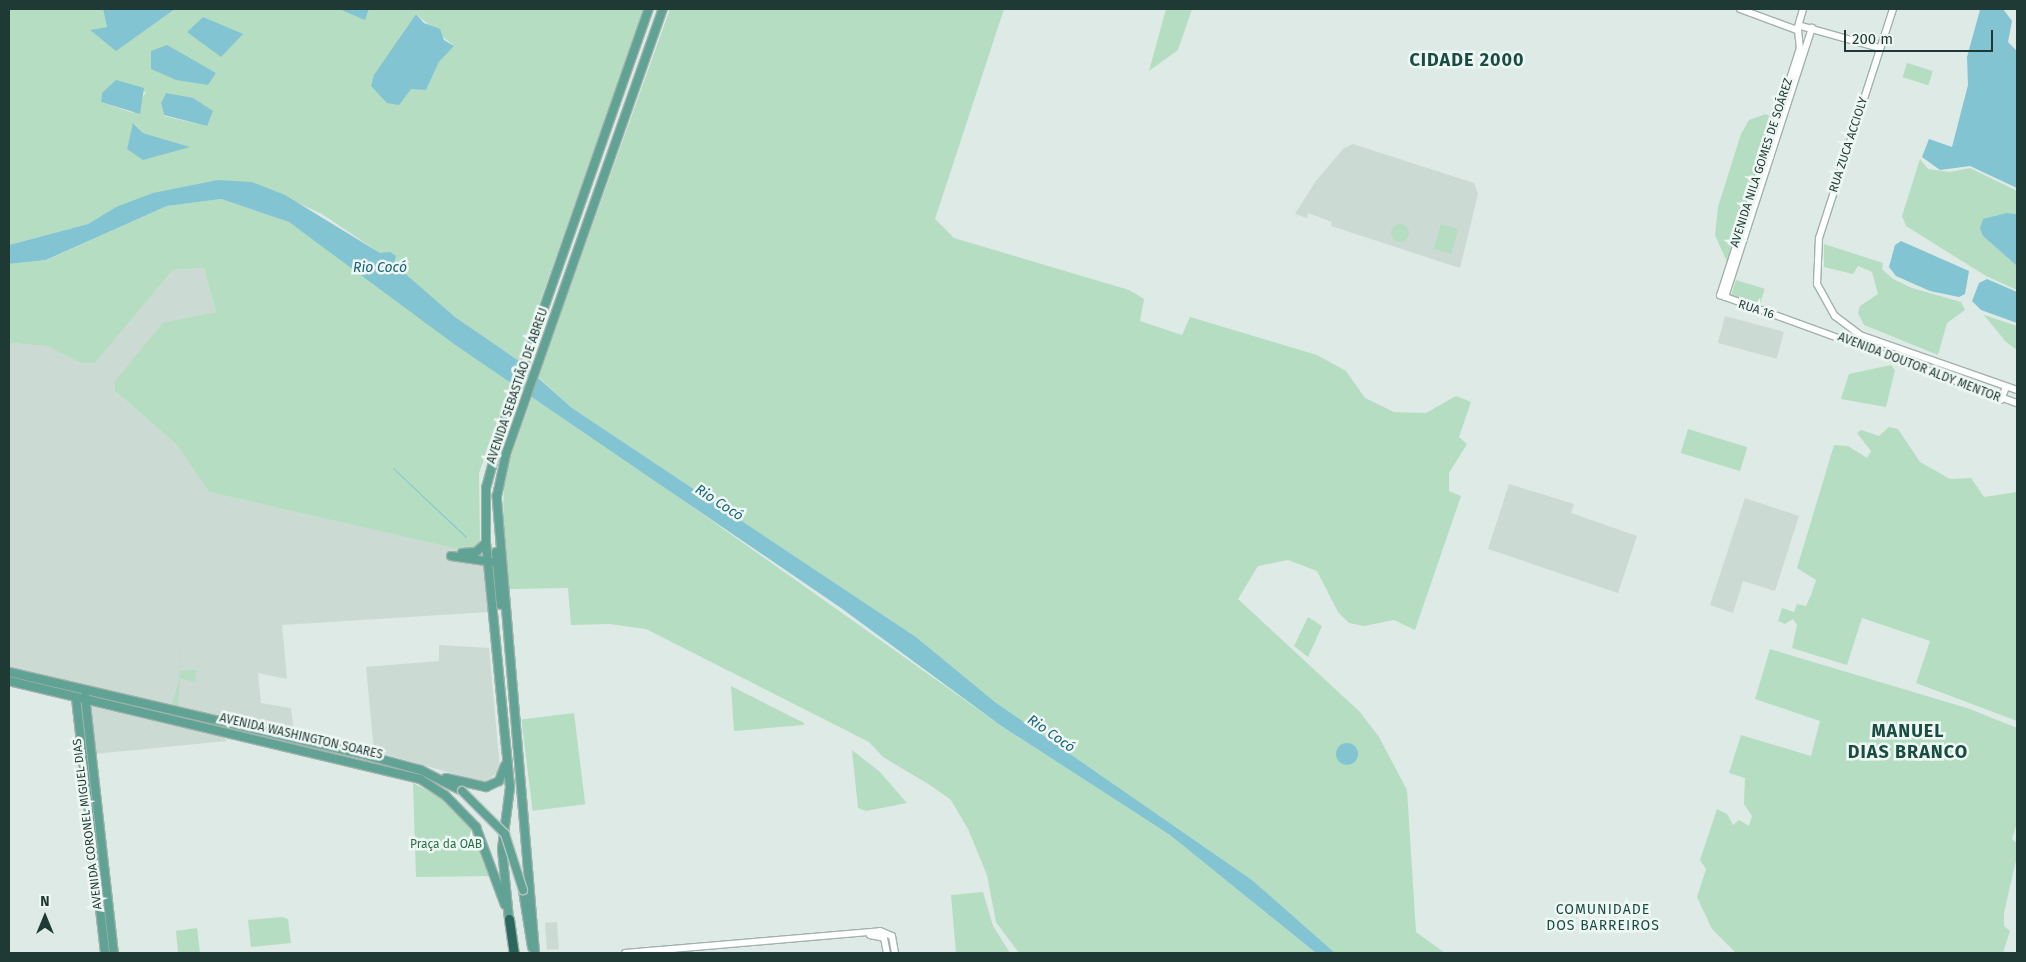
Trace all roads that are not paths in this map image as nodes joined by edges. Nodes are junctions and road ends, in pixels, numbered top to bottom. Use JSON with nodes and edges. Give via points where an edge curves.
{"nodes":[{"id":1,"x":649,"y":9,"type":"edge"},
{"id":2,"x":663,"y":9,"type":"edge"},
{"id":3,"x":1740,"y":9,"type":"edge"},
{"id":4,"x":1893,"y":9,"type":"edge"},
{"id":5,"x":1802,"y":11,"type":"edge"},
{"id":6,"x":1798,"y":26,"type":"junction"},
{"id":7,"x":1812,"y":28,"type":"junction"},
{"id":8,"x":1806,"y":48,"type":"junction"},
{"id":9,"x":1880,"y":48,"type":"junction"},
{"id":10,"x":631,"y":63,"type":"junction"},
{"id":11,"x":634,"y":86,"type":"junction"},
{"id":12,"x":618,"y":102,"type":"junction"},
{"id":13,"x":617,"y":134,"type":"junction"},
{"id":14,"x":1817,"y":284,"type":"joint"},
{"id":15,"x":1722,"y":296,"type":"junction"},
{"id":16,"x":1793,"y":322,"type":"joint"},
{"id":17,"x":1985,"y":380,"type":"junction"},
{"id":18,"x":2006,"y":386,"type":"junction"},
{"id":19,"x":2017,"y":390,"type":"edge"},
{"id":20,"x":1980,"y":392,"type":"junction"},
{"id":21,"x":2002,"y":400,"type":"junction"},
{"id":22,"x":2017,"y":404,"type":"edge"},
{"id":23,"x":496,"y":513,"type":"junction"},
{"id":24,"x":486,"y":543,"type":"junction"},
{"id":25,"x":453,"y":554,"type":"junction"},
{"id":26,"x":492,"y":560,"type":"junction"},
{"id":27,"x":489,"y":575,"type":"junction"},
{"id":28,"x":503,"y":612,"type":"junction"},
{"id":29,"x":9,"y":672,"type":"edge"},
{"id":30,"x":500,"y":675,"type":"junction"},
{"id":31,"x":510,"y":676,"type":"junction"},
{"id":32,"x":9,"y":681,"type":"edge"},
{"id":33,"x":84,"y":691,"type":"junction"},
{"id":34,"x":76,"y":698,"type":"junction"},
{"id":35,"x":85,"y":700,"type":"junction"},
{"id":36,"x":512,"y":705,"type":"junction"},
{"id":37,"x":502,"y":706,"type":"junction"},
{"id":38,"x":506,"y":757,"type":"junction"},
{"id":39,"x":421,"y":770,"type":"junction"},
{"id":40,"x":524,"y":816,"type":"joint"},
{"id":41,"x":102,"y":845,"type":"junction"},
{"id":42,"x":92,"y":847,"type":"junction"},
{"id":43,"x":509,"y":919,"type":"junction"},
{"id":44,"x":864,"y":934,"type":"junction"},
{"id":45,"x":105,"y":953,"type":"edge"},
{"id":46,"x":114,"y":953,"type":"edge"},
{"id":47,"x":514,"y":953,"type":"edge"},
{"id":48,"x":534,"y":953,"type":"edge"},
{"id":49,"x":625,"y":953,"type":"edge"},
{"id":50,"x":887,"y":953,"type":"edge"},
{"id":51,"x":895,"y":953,"type":"edge"}],
"edges":[{"from":1,"to":10,"type":"main road","name":"AVENIDA SEBASTIÃO DE ABREU"},
{"from":2,"to":11,"type":"main road","name":"AVENIDA SEBASTIÃO DE ABREU"},
{"from":3,"to":6,"type":"street"},
{"from":4,"to":9,"type":"street","name":"RUA ZUCA ACCIOLY"},
{"from":5,"to":6,"type":"street","name":"AVENIDA NILA GOMES DE SOÁREZ"},
{"from":6,"to":7,"type":"street"},
{"from":6,"to":8,"type":"street"},
{"from":6,"to":15,"type":"street","name":"AVENIDA NILA GOMES DE SOÁREZ","via":[[1800,48]]},
{"from":7,"to":8,"type":"street","name":"AVENIDA NILA GOMES DE SOÁREZ"},
{"from":7,"to":9,"type":"street"},
{"from":8,"to":15,"type":"street","name":"AVENIDA NILA GOMES DE SOÁREZ"},
{"from":9,"to":14,"type":"street","name":"RUA ZUCA ACCIOLY","via":[[1819,238]]},
{"from":10,"to":11,"type":"main road","via":[[628,82]]},
{"from":10,"to":12,"type":"main road","name":"AVENIDA SEBASTIÃO DE ABREU"},
{"from":11,"to":13,"type":"main road","name":"AVENIDA SEBASTIÃO DE ABREU"},
{"from":12,"to":13,"type":"main road","via":[[622,109]]},
{"from":12,"to":24,"type":"main road","name":"AVENIDA SEBASTIÃO DE ABREU","via":[[507,415],[486,488]]},
{"from":13,"to":23,"type":"main road","name":"AVENIDA SEBASTIÃO DE ABREU","via":[[500,474]]},
{"from":14,"to":17,"type":"street","name":"AVENIDA DOUTOR ALDY MENTOR","via":[[1835,316],[1860,335]]},
{"from":15,"to":16,"type":"street","name":"RUA 16"},
{"from":16,"to":20,"type":"street","name":"AVENIDA DOUTOR ALDY MENTOR"},
{"from":17,"to":18,"type":"street","name":"AVENIDA DOUTOR ALDY MENTOR"},
{"from":17,"to":20,"type":"street","via":[[1988,386]]},
{"from":18,"to":19,"type":"street","name":"AVENIDA DOUTOR ALDY MENTOR"},
{"from":18,"to":21,"type":"street"},
{"from":20,"to":21,"type":"street","name":"AVENIDA DOUTOR ALDY MENTOR"},
{"from":21,"to":22,"type":"street","name":"AVENIDA DOUTOR ALDY MENTOR"},
{"from":23,"to":26,"type":"main road"},
{"from":23,"to":28,"type":"main road","name":"AVENIDA SEBASTIÃO DE ABREU"},
{"from":24,"to":25,"type":"main road","via":[[476,552]]},
{"from":24,"to":26,"type":"main road","name":"AVENIDA SEBASTIÃO DE ABREU"},
{"from":25,"to":26,"type":"main road"},
{"from":25,"to":27,"type":"main road","via":[[475,562]]},
{"from":26,"to":27,"type":"main road","name":"AVENIDA SEBASTIÃO DE ABREU"},
{"from":26,"to":28,"type":"main road"},
{"from":27,"to":30,"type":"main road","name":"AVENIDA SEBASTIÃO DE ABREU"},
{"from":28,"to":31,"type":"main road","name":"AVENIDA SEBASTIÃO DE ABREU"},
{"from":29,"to":33,"type":"main road","name":"AVENIDA WASHINGTON SOARES"},
{"from":30,"to":31,"type":"main road"},
{"from":30,"to":37,"type":"main road","name":"AVENIDA SEBASTIÃO DE ABREU"},
{"from":31,"to":36,"type":"main road","name":"AVENIDA SEBASTIÃO DE ABREU"},
{"from":32,"to":34,"type":"main road","name":"AVENIDA WASHINGTON SOARES"},
{"from":33,"to":35,"type":"main road","name":"AVENIDA CORONEL MIGUEL DIAS"},
{"from":33,"to":39,"type":"main road","name":"AVENIDA WASHINGTON SOARES"},
{"from":34,"to":35,"type":"main road","name":"AVENIDA WASHINGTON SOARES"},
{"from":34,"to":42,"type":"main road","name":"AVENIDA CORONEL MIGUEL DIAS"},
{"from":35,"to":41,"type":"main road","name":"AVENIDA CORONEL MIGUEL DIAS"},
{"from":35,"to":43,"type":"main road","name":"AVENIDA WASHINGTON SOARES","via":[[250,736],[424,782],[462,809],[478,831]]},
{"from":36,"to":37,"type":"main road"},
{"from":36,"to":40,"type":"main road","name":"AVENIDA SEBASTIÃO DE ABREU"},
{"from":37,"to":38,"type":"main road","name":"AVENIDA SEBASTIÃO DE ABREU"},
{"from":38,"to":39,"type":"main road","via":[[502,778],[486,788]]},
{"from":38,"to":43,"type":"main road","name":"AVENIDA WASHINGTON SOARES","via":[[510,793],[502,849]]},
{"from":39,"to":48,"type":"main road","name":"AVENIDA WASHINGTON SOARES","bridge":true,"via":[[462,792],[490,815],[505,834],[523,890]]},
{"from":40,"to":48,"type":"main road","name":"AVENIDA WASHINGTON SOARES"},
{"from":41,"to":42,"type":"main road"},
{"from":41,"to":46,"type":"main road","name":"AVENIDA CORONEL MIGUEL DIAS"},
{"from":42,"to":45,"type":"main road","name":"AVENIDA CORONEL MIGUEL DIAS"},
{"from":43,"to":47,"type":"highway","name":"AVENIDA WASHINGTON SOARES"},
{"from":44,"to":49,"type":"street"},
{"from":44,"to":50,"type":"street","via":[[884,938]]},
{"from":44,"to":51,"type":"street","via":[[889,933]]}]}
